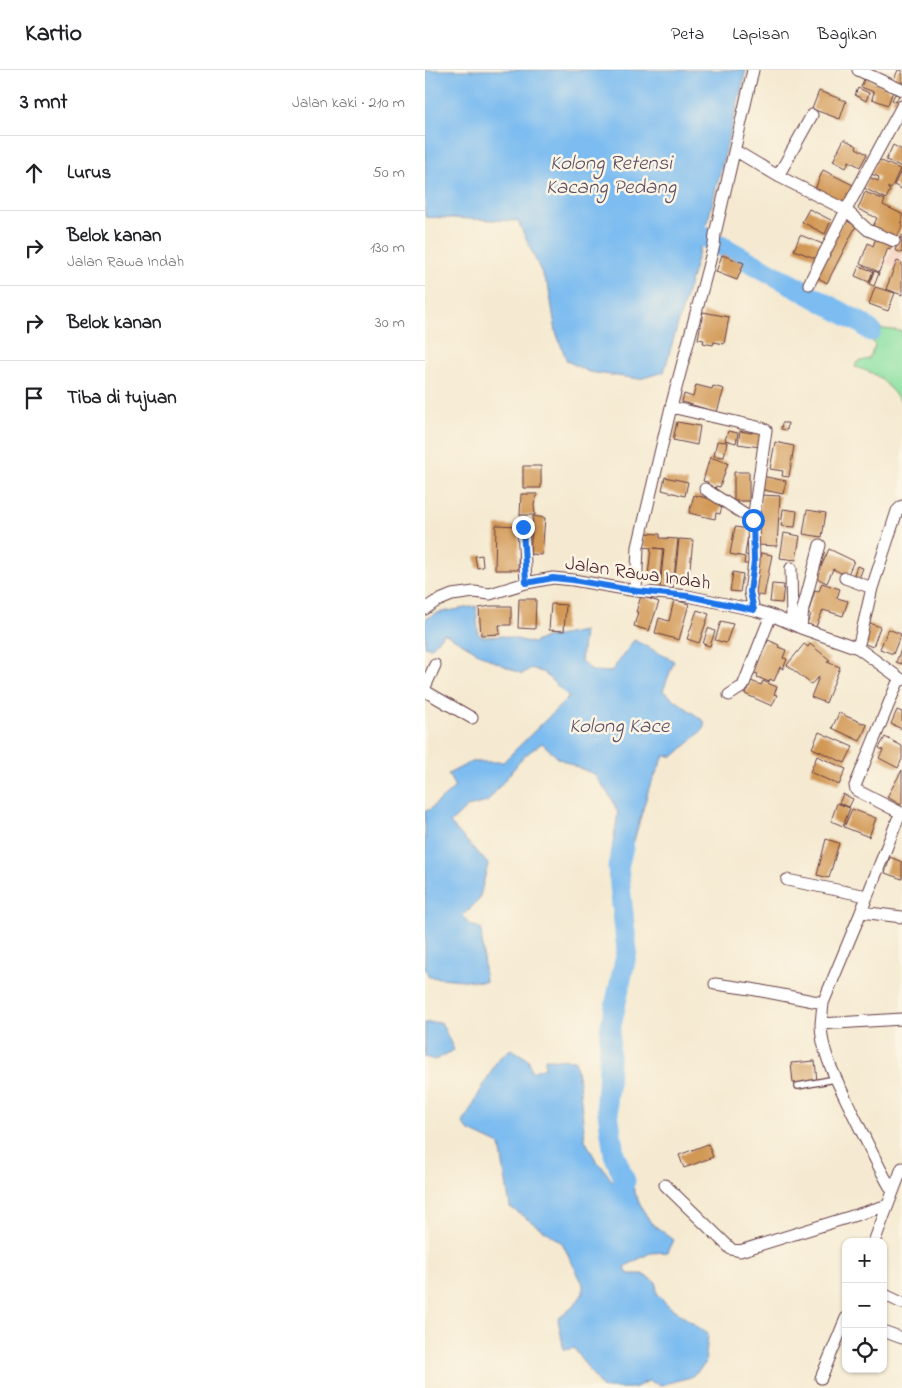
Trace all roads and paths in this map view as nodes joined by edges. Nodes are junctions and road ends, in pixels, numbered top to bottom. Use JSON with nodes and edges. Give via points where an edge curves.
{"nodes":[{"id":1,"x":753,"y":70,"type":"edge"},
{"id":2,"x":858,"y":70,"type":"edge"},
{"id":3,"x":902,"y":90,"type":"edge"},
{"id":4,"x":902,"y":106,"type":"edge"},
{"id":5,"x":812,"y":114,"type":"dead end"},
{"id":6,"x":735,"y":151,"type":"junction"},
{"id":7,"x":779,"y":176,"type":"junction"},
{"id":8,"x":846,"y":210,"type":"junction"},
{"id":9,"x":893,"y":241,"type":"dead end"},
{"id":10,"x":809,"y":284,"type":"dead end"},
{"id":11,"x":671,"y":406,"type":"junction"},
{"id":12,"x":705,"y":489,"type":"dead end"},
{"id":13,"x":902,"y":506,"type":"edge"},
{"id":14,"x":753,"y":520,"type":"junction"},
{"id":15,"x":523,"y":527,"type":"dead end"},
{"id":16,"x":820,"y":545,"type":"dead end"},
{"id":17,"x":791,"y":568,"type":"dead end"},
{"id":18,"x":845,"y":578,"type":"dead end"},
{"id":19,"x":526,"y":583,"type":"junction"},
{"id":20,"x":872,"y":588,"type":"junction"},
{"id":21,"x":636,"y":591,"type":"junction"},
{"id":22,"x":425,"y":609,"type":"edge"},
{"id":23,"x":754,"y":610,"type":"junction"},
{"id":24,"x":771,"y":615,"type":"junction"},
{"id":25,"x":796,"y":625,"type":"junction"},
{"id":26,"x":858,"y":648,"type":"junction"},
{"id":27,"x":435,"y":665,"type":"dead end"},
{"id":28,"x":901,"y":680,"type":"edge"},
{"id":29,"x":425,"y":687,"type":"edge"},
{"id":30,"x":425,"y":691,"type":"edge"},
{"id":31,"x":729,"y":696,"type":"dead end"},
{"id":32,"x":473,"y":718,"type":"dead end"},
{"id":33,"x":902,"y":813,"type":"edge"},
{"id":34,"x":787,"y":880,"type":"dead end"},
{"id":35,"x":867,"y":896,"type":"junction"},
{"id":36,"x":861,"y":912,"type":"junction"},
{"id":37,"x":902,"y":917,"type":"edge"},
{"id":38,"x":715,"y":984,"type":"dead end"},
{"id":39,"x":823,"y":1003,"type":"junction"},
{"id":40,"x":902,"y":1019,"type":"edge"},
{"id":41,"x":821,"y":1024,"type":"junction"},
{"id":42,"x":836,"y":1078,"type":"junction"},
{"id":43,"x":798,"y":1086,"type":"dead end"},
{"id":44,"x":902,"y":1168,"type":"edge"},
{"id":45,"x":665,"y":1185,"type":"dead end"},
{"id":46,"x":893,"y":1192,"type":"junction"},
{"id":47,"x":888,"y":1205,"type":"junction"},
{"id":48,"x":876,"y":1238,"type":"edge"},
{"id":49,"x":887,"y":1296,"type":"edge"},
{"id":50,"x":902,"y":1303,"type":"edge"},
{"id":51,"x":842,"y":1328,"type":"edge"},
{"id":52,"x":887,"y":1332,"type":"edge"},
{"id":53,"x":902,"y":1338,"type":"edge"},
{"id":54,"x":821,"y":1378,"type":"dead end"}],
"edges":[{"from":1,"to":6,"type":"street"},
{"from":2,"to":3,"type":"street"},
{"from":4,"to":8,"type":"street"},
{"from":5,"to":7,"type":"street"},
{"from":6,"to":7,"type":"street"},
{"from":6,"to":11,"type":"street"},
{"from":7,"to":8,"type":"street"},
{"from":8,"to":9,"type":"street","via":[[868,230]]},
{"from":8,"to":10,"type":"street"},
{"from":11,"to":14,"type":"street","via":[[766,430]]},
{"from":11,"to":21,"type":"street","via":[[638,547]]},
{"from":12,"to":14,"type":"street"},
{"from":13,"to":20,"type":"street","via":[[897,511]]},
{"from":14,"to":23,"type":"street","via":[[754,562],[750,592]]},
{"from":15,"to":19,"type":"street"},
{"from":16,"to":25,"type":"street"},
{"from":17,"to":25,"type":"street"},
{"from":18,"to":20,"type":"street"},
{"from":19,"to":21,"type":"street","name":"Jalan Rawa Indah","via":[[553,578]]},
{"from":19,"to":22,"type":"street","name":"Jalan Rawa Indah","via":[[490,594],[452,595]]},
{"from":20,"to":26,"type":"street"},
{"from":21,"to":23,"type":"street","name":"Jalan Rawa Indah","via":[[688,596]]},
{"from":23,"to":24,"type":"street","name":"Jalan Rawa Indah"},
{"from":24,"to":25,"type":"street","name":"Jalan Rawa Indah"},
{"from":24,"to":31,"type":"street","via":[[743,686]]},
{"from":25,"to":26,"type":"street","name":"Jalan Rawa Indah"},
{"from":26,"to":28,"type":"street","name":"Jalan Rawa Indah"},
{"from":27,"to":29,"type":"street"},
{"from":28,"to":33,"type":"street","via":[[855,786],[856,790]]},
{"from":30,"to":32,"type":"street"},
{"from":33,"to":35,"type":"street"},
{"from":34,"to":35,"type":"street"},
{"from":35,"to":36,"type":"street"},
{"from":36,"to":37,"type":"street"},
{"from":36,"to":39,"type":"street"},
{"from":38,"to":39,"type":"street"},
{"from":39,"to":41,"type":"street"},
{"from":40,"to":41,"type":"street"},
{"from":41,"to":42,"type":"street","via":[[823,1044]]},
{"from":42,"to":43,"type":"lane"},
{"from":42,"to":46,"type":"street"},
{"from":44,"to":46,"type":"street"},
{"from":45,"to":47,"type":"street","via":[[735,1251]]},
{"from":46,"to":47,"type":"street"},
{"from":47,"to":48,"type":"street"},
{"from":49,"to":50,"type":"street"},
{"from":51,"to":54,"type":"street"},
{"from":52,"to":53,"type":"street"}]}
